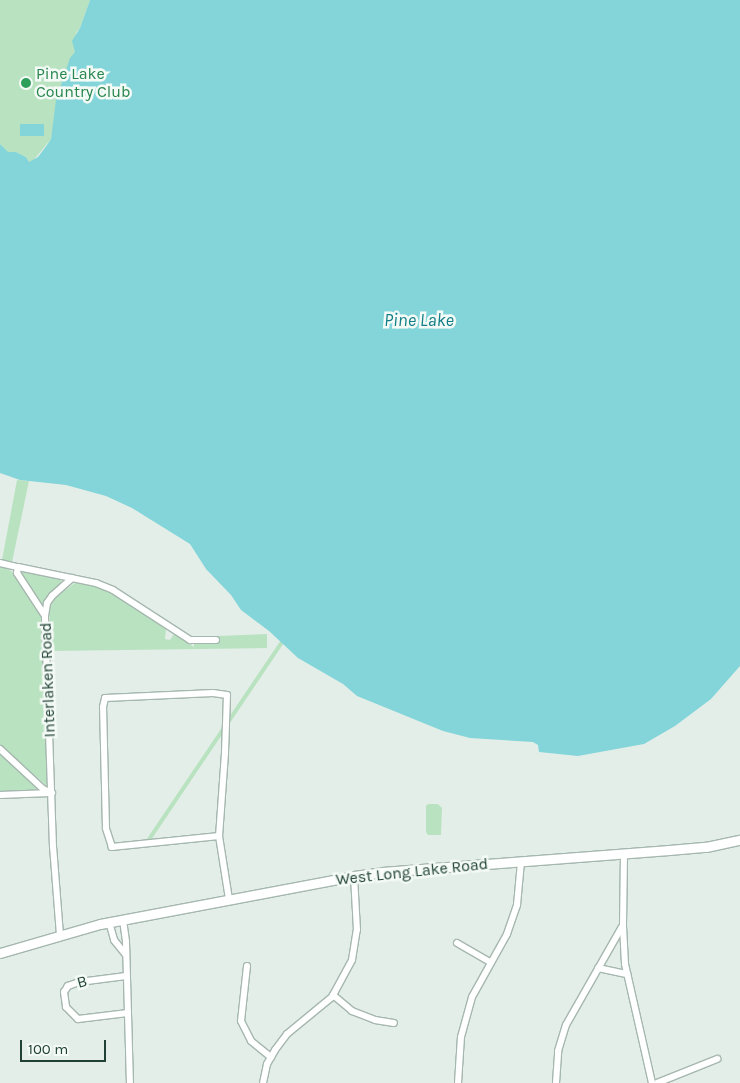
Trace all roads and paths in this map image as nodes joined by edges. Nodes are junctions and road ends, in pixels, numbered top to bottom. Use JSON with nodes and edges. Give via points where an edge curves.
{"nodes":[{"id":1,"x":0,"y":563,"type":"edge"},
{"id":2,"x":18,"y":567,"type":"junction"},
{"id":3,"x":72,"y":578,"type":"junction"},
{"id":4,"x":45,"y":616,"type":"junction"},
{"id":5,"x":216,"y":640,"type":"dead end"},
{"id":6,"x":0,"y":749,"type":"edge"},
{"id":7,"x":52,"y":793,"type":"junction"},
{"id":8,"x":0,"y":796,"type":"edge"},
{"id":9,"x":219,"y":836,"type":"junction"},
{"id":10,"x":740,"y":840,"type":"edge"},
{"id":11,"x":624,"y":854,"type":"junction"},
{"id":12,"x":520,"y":862,"type":"junction"},
{"id":13,"x":354,"y":876,"type":"junction"},
{"id":14,"x":229,"y":899,"type":"junction"},
{"id":15,"x":123,"y":920,"type":"junction"},
{"id":16,"x":109,"y":922,"type":"junction"},
{"id":17,"x":623,"y":926,"type":"junction"},
{"id":18,"x":60,"y":935,"type":"junction"},
{"id":19,"x":457,"y":943,"type":"dead end"},
{"id":20,"x":0,"y":953,"type":"edge"},
{"id":21,"x":126,"y":955,"type":"junction"},
{"id":22,"x":490,"y":962,"type":"junction"},
{"id":23,"x":247,"y":966,"type":"dead end"},
{"id":24,"x":598,"y":968,"type":"junction"},
{"id":25,"x":627,"y":974,"type":"junction"},
{"id":26,"x":126,"y":976,"type":"junction"},
{"id":27,"x":333,"y":995,"type":"junction"},
{"id":28,"x":128,"y":1013,"type":"junction"},
{"id":29,"x":394,"y":1023,"type":"dead end"},
{"id":30,"x":271,"y":1057,"type":"junction"},
{"id":31,"x":717,"y":1059,"type":"dead end"},
{"id":32,"x":130,"y":1083,"type":"edge"},
{"id":33,"x":263,"y":1083,"type":"edge"},
{"id":34,"x":458,"y":1083,"type":"edge"},
{"id":35,"x":556,"y":1083,"type":"edge"},
{"id":36,"x":652,"y":1083,"type":"edge"},
{"id":37,"x":657,"y":1083,"type":"edge"}],
"edges":[{"from":1,"to":2,"type":"street"},
{"from":2,"to":3,"type":"street"},
{"from":2,"to":4,"type":"street","via":[[17,573]]},
{"from":3,"to":4,"type":"street","name":"Interlaken Road","via":[[47,603]]},
{"from":3,"to":5,"type":"street","via":[[114,590],[190,640]]},
{"from":4,"to":7,"type":"street","name":"Interlaken Road"},
{"from":6,"to":7,"type":"street","via":[[43,789]]},
{"from":7,"to":8,"type":"street"},
{"from":7,"to":18,"type":"street","name":"Interlaken Road"},
{"from":9,"to":9,"type":"street","via":[[227,695],[204,693],[105,698],[106,828],[112,847]]},
{"from":9,"to":14,"type":"street"},
{"from":10,"to":11,"type":"main road","name":"West Long Lake Road","via":[[706,847]]},
{"from":11,"to":12,"type":"main road","name":"West Long Lake Road"},
{"from":11,"to":17,"type":"street"},
{"from":12,"to":13,"type":"main road","name":"West Long Lake Road"},
{"from":12,"to":22,"type":"street","via":[[518,905],[507,934]]},
{"from":13,"to":14,"type":"main road","name":"West Long Lake Road"},
{"from":13,"to":27,"type":"street","via":[[356,941],[352,960]]},
{"from":14,"to":15,"type":"main road","name":"West Long Lake Road"},
{"from":15,"to":16,"type":"main road","name":"West Long Lake Road"},
{"from":15,"to":21,"type":"street"},
{"from":16,"to":18,"type":"main road","name":"West Long Lake Road"},
{"from":16,"to":21,"type":"street","via":[[114,940]]},
{"from":17,"to":24,"type":"street"},
{"from":17,"to":25,"type":"street"},
{"from":18,"to":20,"type":"main road","name":"West Long Lake Road"},
{"from":19,"to":22,"type":"street"},
{"from":21,"to":26,"type":"street"},
{"from":22,"to":34,"type":"street","via":[[472,997],[461,1036]]},
{"from":23,"to":30,"type":"street","via":[[241,1021],[251,1041]]},
{"from":24,"to":25,"type":"street"},
{"from":24,"to":35,"type":"street","via":[[566,1025],[558,1052]]},
{"from":25,"to":36,"type":"street"},
{"from":26,"to":28,"type":"street"},
{"from":26,"to":28,"type":"street","name":"B","via":[[79,982],[68,986],[64,992],[66,1007],[78,1019]]},
{"from":27,"to":29,"type":"street","via":[[352,1011]]},
{"from":27,"to":30,"type":"street","via":[[287,1034]]},
{"from":28,"to":32,"type":"street"},
{"from":30,"to":33,"type":"street"},
{"from":31,"to":37,"type":"street"}]}
